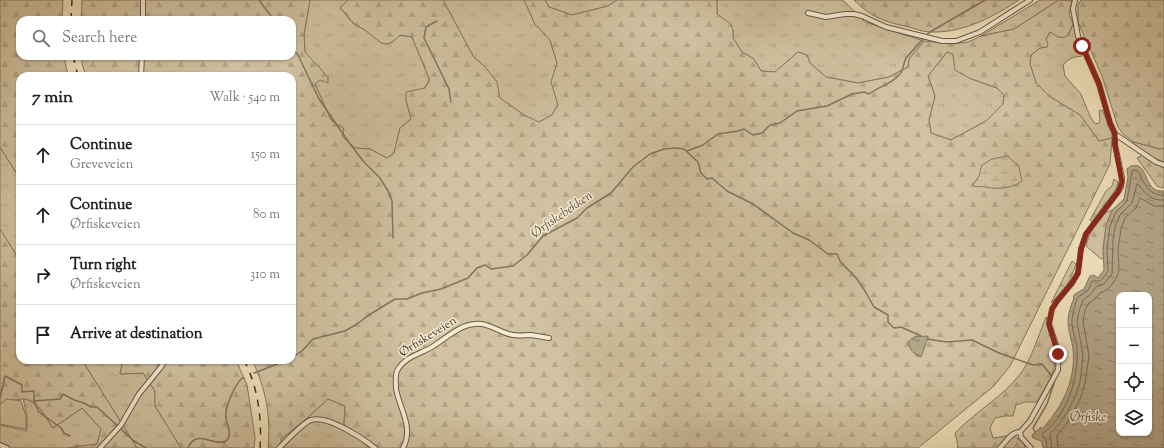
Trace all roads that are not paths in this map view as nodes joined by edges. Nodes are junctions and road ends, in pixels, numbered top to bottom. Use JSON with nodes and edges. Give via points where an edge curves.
{"nodes":[{"id":1,"x":143,"y":0,"type":"edge"},
{"id":2,"x":1030,"y":0,"type":"edge"},
{"id":3,"x":1075,"y":0,"type":"edge"},
{"id":4,"x":808,"y":13,"type":"dead end"},
{"id":5,"x":143,"y":16,"type":"edge"},
{"id":6,"x":142,"y":60,"type":"edge"},
{"id":7,"x":141,"y":72,"type":"edge"},
{"id":8,"x":1115,"y":134,"type":"junction"},
{"id":9,"x":1164,"y":165,"type":"edge"},
{"id":10,"x":549,"y":338,"type":"dead end"},
{"id":11,"x":163,"y":364,"type":"edge"},
{"id":12,"x":1022,"y":430,"type":"junction"},
{"id":13,"x":0,"y":445,"type":"edge"},
{"id":14,"x":7,"y":448,"type":"edge"},
{"id":15,"x":100,"y":448,"type":"edge"},
{"id":16,"x":279,"y":448,"type":"edge"},
{"id":17,"x":375,"y":448,"type":"edge"},
{"id":18,"x":403,"y":448,"type":"edge"},
{"id":19,"x":1000,"y":448,"type":"edge"},
{"id":20,"x":1031,"y":448,"type":"edge"}],
"edges":[{"from":1,"to":5,"type":"street"},
{"from":2,"to":4,"type":"street","via":[[980,32],[956,40],[942,41],[886,26],[854,14],[826,17]]},
{"from":3,"to":8,"type":"street","via":[[1073,9],[1078,36],[1099,84]]},
{"from":6,"to":7,"type":"street"},
{"from":8,"to":9,"type":"street"},
{"from":8,"to":12,"type":"street","via":[[1122,178],[1121,187],[1086,234],[1078,273],[1054,304],[1049,320],[1058,354],[1058,370],[1030,421]]},
{"from":10,"to":18,"type":"street","name":"Ørfiskeveien","via":[[515,335],[476,323],[449,334],[406,360],[396,372],[396,389],[407,427],[408,439]]},
{"from":11,"to":15,"type":"street","via":[[139,394],[120,427]]},
{"from":12,"to":19,"type":"street"},
{"from":12,"to":20,"type":"street","via":[[1022,437]]},
{"from":13,"to":14,"type":"street"},
{"from":16,"to":17,"type":"street","via":[[305,424],[311,420],[321,419],[352,432]]}]}
